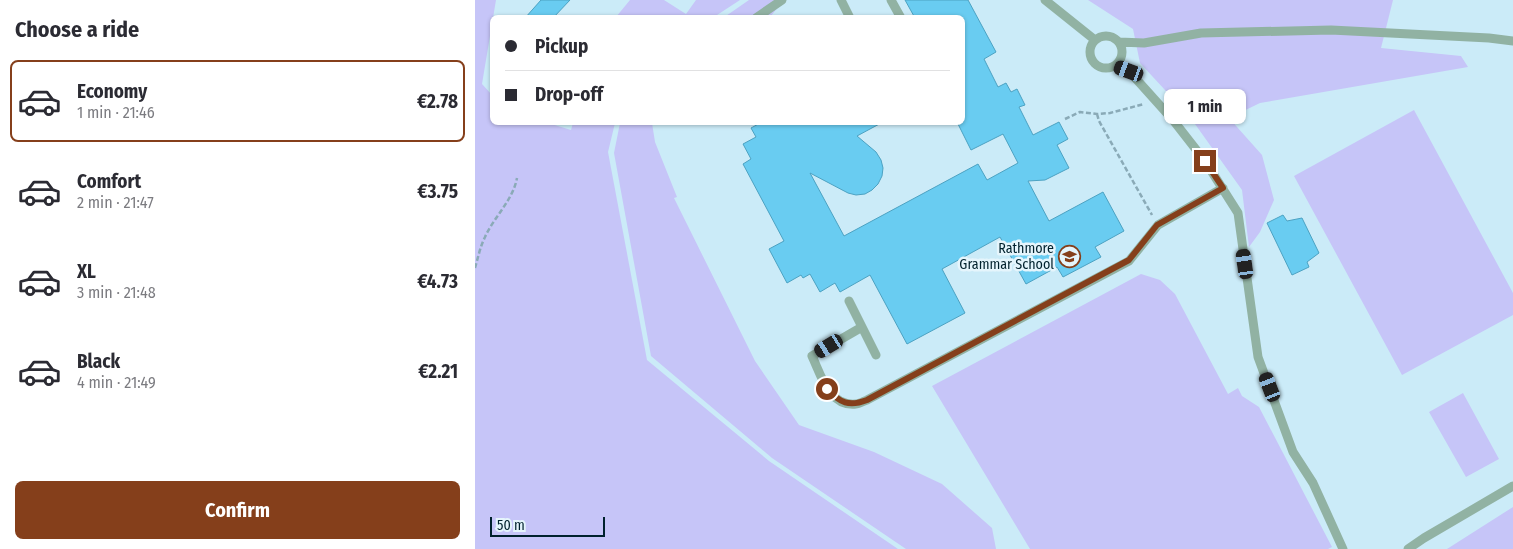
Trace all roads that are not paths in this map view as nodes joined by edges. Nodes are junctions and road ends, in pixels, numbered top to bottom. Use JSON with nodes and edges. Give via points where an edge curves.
{"nodes":[{"id":1,"x":782,"y":0,"type":"edge"},
{"id":2,"x":841,"y":0,"type":"edge"},
{"id":3,"x":891,"y":0,"type":"edge"},
{"id":4,"x":1045,"y":0,"type":"edge"},
{"id":5,"x":760,"y":15,"type":"edge"},
{"id":6,"x":848,"y":15,"type":"edge"},
{"id":7,"x":899,"y":15,"type":"edge"},
{"id":8,"x":1095,"y":40,"type":"junction"},
{"id":9,"x":1513,"y":41,"type":"edge"},
{"id":10,"x":1119,"y":42,"type":"junction"},
{"id":11,"x":1115,"y":66,"type":"junction"},
{"id":12,"x":1223,"y":188,"type":"junction"},
{"id":13,"x":849,"y":301,"type":"dead end"},
{"id":14,"x":862,"y":327,"type":"junction"},
{"id":15,"x":876,"y":355,"type":"dead end"},
{"id":16,"x":1513,"y":486,"type":"edge"},
{"id":17,"x":1343,"y":549,"type":"edge"},
{"id":18,"x":1408,"y":549,"type":"edge"}],
"edges":[{"from":1,"to":5,"type":"lane"},
{"from":2,"to":6,"type":"lane"},
{"from":3,"to":7,"type":"lane"},
{"from":4,"to":8,"type":"lane"},
{"from":8,"to":10,"type":"lane","via":[[1105,35]]},
{"from":8,"to":11,"type":"lane","via":[[1090,50],[1095,64],[1105,69]]},
{"from":9,"to":10,"type":"lane","via":[[1331,30],[1201,33],[1144,43]]},
{"from":10,"to":11,"type":"lane","via":[[1123,52]]},
{"from":11,"to":12,"type":"lane","via":[[1129,71],[1155,100]]},
{"from":12,"to":14,"type":"lane","via":[[1157,225],[1129,260],[855,404],[838,400],[827,389],[810,352]]},
{"from":12,"to":17,"type":"lane","via":[[1238,213],[1258,357],[1293,452],[1313,483]]},
{"from":13,"to":14,"type":"lane"},
{"from":14,"to":15,"type":"lane"},
{"from":16,"to":18,"type":"lane"}]}
